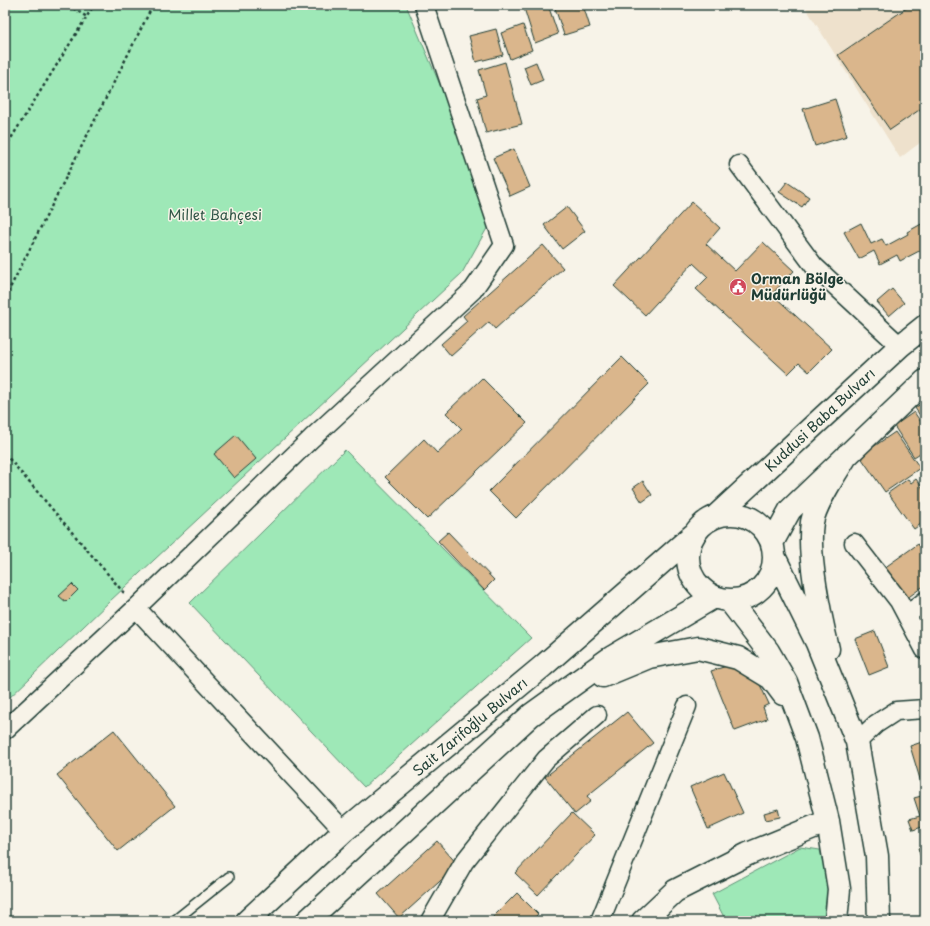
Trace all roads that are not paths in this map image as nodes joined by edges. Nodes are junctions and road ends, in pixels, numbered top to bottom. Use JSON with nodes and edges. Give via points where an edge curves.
{"nodes":[{"id":1,"x":426,"y":6,"type":"edge"},
{"id":2,"x":739,"y":165,"type":"dead end"},
{"id":3,"x":925,"y":326,"type":"edge"},
{"id":4,"x":900,"y":346,"type":"junction"},
{"id":5,"x":925,"y":381,"type":"edge"},
{"id":6,"x":848,"y":455,"type":"junction"},
{"id":7,"x":716,"y":516,"type":"junction"},
{"id":8,"x":693,"y":535,"type":"junction"},
{"id":9,"x":854,"y":543,"type":"dead end"},
{"id":10,"x":773,"y":550,"type":"junction"},
{"id":11,"x":721,"y":599,"type":"junction"},
{"id":12,"x":925,"y":602,"type":"edge"},
{"id":13,"x":136,"y":608,"type":"junction"},
{"id":14,"x":906,"y":615,"type":"junction"},
{"id":15,"x":925,"y":650,"type":"edge"},
{"id":16,"x":838,"y":693,"type":"junction"},
{"id":17,"x":561,"y":694,"type":"junction"},
{"id":18,"x":687,"y":706,"type":"dead end"},
{"id":19,"x":925,"y":709,"type":"edge"},
{"id":20,"x":798,"y":714,"type":"junction"},
{"id":21,"x":597,"y":716,"type":"dead end"},
{"id":22,"x":5,"y":730,"type":"edge"},
{"id":23,"x":857,"y":742,"type":"junction"},
{"id":24,"x":828,"y":821,"type":"junction"},
{"id":25,"x":344,"y":832,"type":"junction"},
{"id":26,"x":229,"y":876,"type":"dead end"},
{"id":27,"x":316,"y":918,"type":"edge"},
{"id":28,"x":174,"y":921,"type":"edge"},
{"id":29,"x":248,"y":921,"type":"edge"},
{"id":30,"x":430,"y":921,"type":"edge"},
{"id":31,"x":600,"y":921,"type":"edge"},
{"id":32,"x":642,"y":921,"type":"edge"},
{"id":33,"x":836,"y":921,"type":"edge"},
{"id":34,"x":879,"y":921,"type":"edge"}],
"edges":[{"from":1,"to":13,"type":"street","via":[[504,245],[473,290],[312,438]]},
{"from":2,"to":4,"type":"street","via":[[814,266]]},
{"from":3,"to":4,"type":"main road","name":"Kuddusi Baba Bulvarı"},
{"from":4,"to":7,"type":"main road","name":"Kuddusi Baba Bulvarı"},
{"from":5,"to":6,"type":"main road"},
{"from":6,"to":10,"type":"main road","via":[[790,510]]},
{"from":6,"to":16,"type":"main road","via":[[827,487],[812,522],[812,561]]},
{"from":7,"to":8,"type":"main road","via":[[703,524]]},
{"from":7,"to":10,"type":"main road","via":[[731,514],[744,516],[756,522],[766,531]]},
{"from":8,"to":11,"type":"main road","via":[[688,549],[688,564],[692,578],[701,589]]},
{"from":8,"to":25,"type":"main road","name":"Sait Zarifoğlu Bulvarı","via":[[543,666]]},
{"from":9,"to":14,"type":"street","via":[[899,601]]},
{"from":10,"to":11,"type":"main road","via":[[772,570],[766,582],[757,591],[744,598]]},
{"from":10,"to":16,"type":"main road"},
{"from":11,"to":17,"type":"main road","via":[[609,659]]},
{"from":11,"to":20,"type":"main road","via":[[768,651],[786,682]]},
{"from":12,"to":14,"type":"street"},
{"from":13,"to":22,"type":"street"},
{"from":13,"to":25,"type":"street"},
{"from":14,"to":15,"type":"street"},
{"from":16,"to":23,"type":"main road"},
{"from":17,"to":20,"type":"main road","via":[[649,657],[698,648],[738,658],[771,678]]},
{"from":17,"to":27,"type":"main road","via":[[531,715]]},
{"from":18,"to":31,"type":"street"},
{"from":19,"to":23,"type":"street","via":[[896,711],[876,724]]},
{"from":20,"to":24,"type":"main road","via":[[807,738]]},
{"from":21,"to":30,"type":"street","via":[[546,759],[464,862]]},
{"from":23,"to":34,"type":"main road","via":[[877,856]]},
{"from":24,"to":32,"type":"main road","via":[[748,854],[675,891]]},
{"from":24,"to":33,"type":"main road","via":[[838,889]]},
{"from":25,"to":29,"type":"main road","name":"Sait Zarifoğlu Bulvarı"},
{"from":26,"to":28,"type":"lane"}]}
